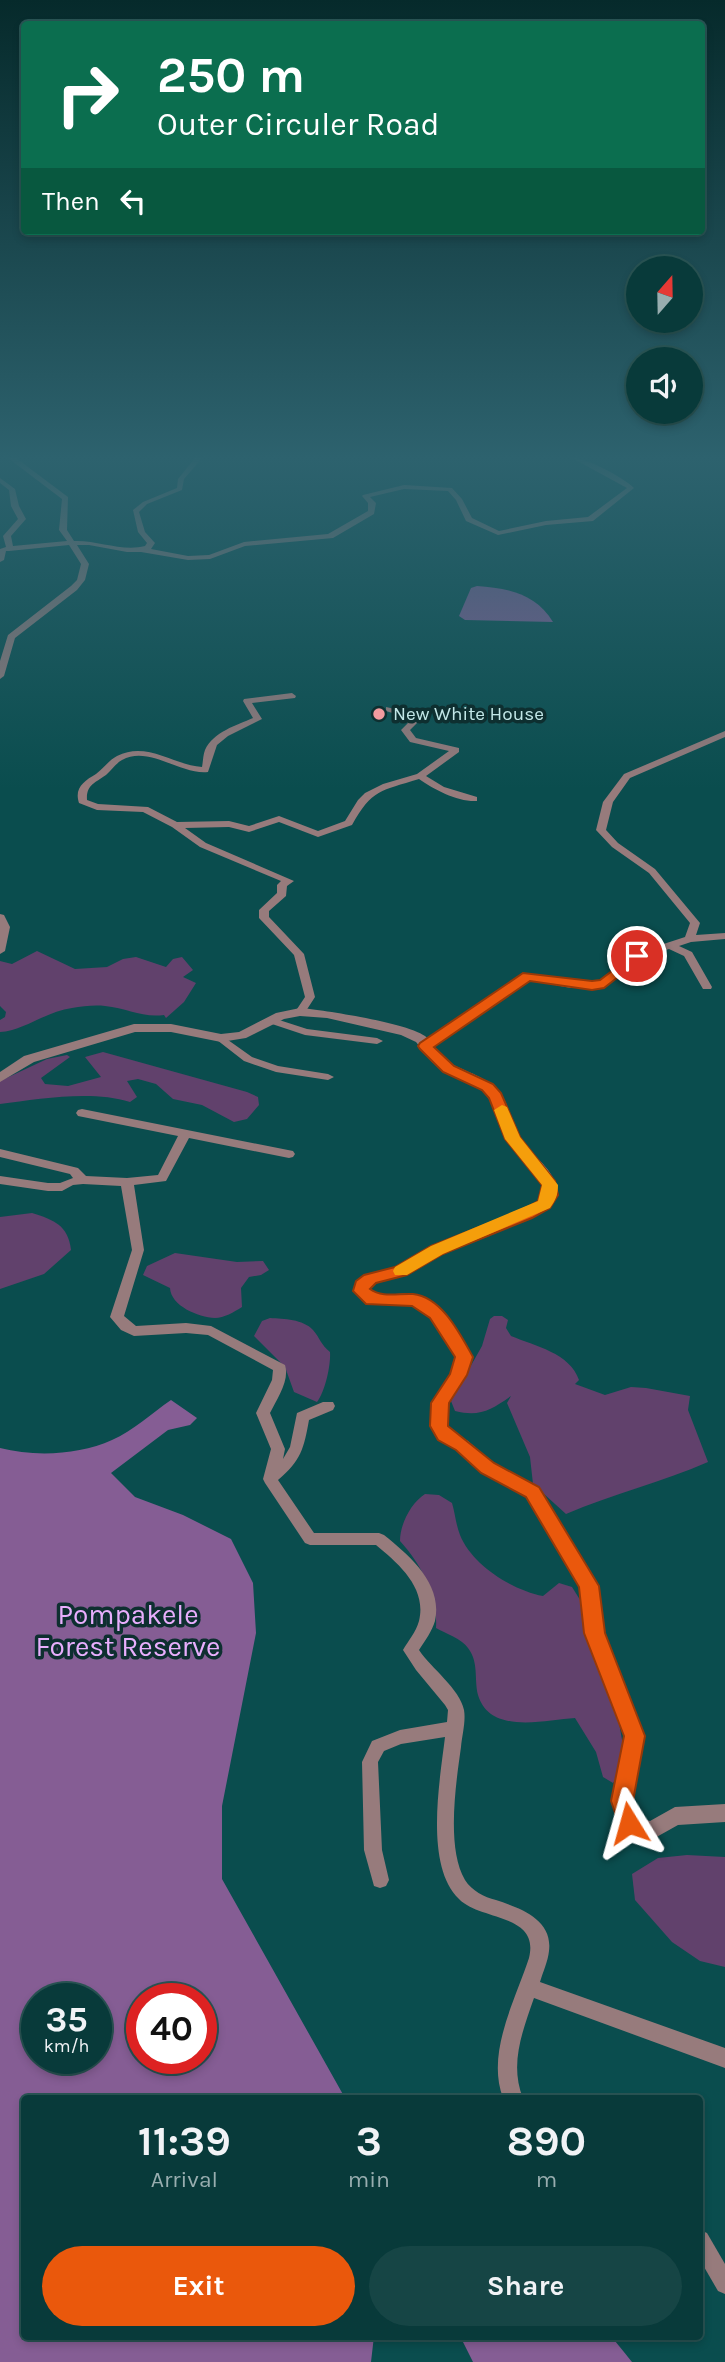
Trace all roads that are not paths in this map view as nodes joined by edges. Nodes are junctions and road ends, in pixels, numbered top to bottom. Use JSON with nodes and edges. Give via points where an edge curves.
{"nodes":[{"id":1,"x":84,"y":568,"type":"edge"},
{"id":2,"x":0,"y":677,"type":"edge"},
{"id":3,"x":292,"y":696,"type":"dead end"},
{"id":4,"x":388,"y":709,"type":"dead end"},
{"id":5,"x":725,"y":734,"type":"edge"},
{"id":6,"x":420,"y":776,"type":"junction"},
{"id":7,"x":474,"y":799,"type":"dead end"},
{"id":8,"x":174,"y":825,"type":"junction"},
{"id":9,"x":0,"y":917,"type":"edge"},
{"id":10,"x":725,"y":936,"type":"edge"},
{"id":11,"x":690,"y":939,"type":"junction"},
{"id":12,"x":668,"y":945,"type":"junction"},
{"id":13,"x":0,"y":951,"type":"edge"},
{"id":14,"x":707,"y":988,"type":"dead end"},
{"id":15,"x":300,"y":1012,"type":"junction"},
{"id":16,"x":274,"y":1021,"type":"junction"},
{"id":17,"x":221,"y":1038,"type":"junction"},
{"id":18,"x":377,"y":1041,"type":"dead end"},
{"id":19,"x":425,"y":1046,"type":"junction"},
{"id":20,"x":328,"y":1077,"type":"dead end"},
{"id":21,"x":0,"y":1078,"type":"edge"},
{"id":22,"x":82,"y":1113,"type":"dead end"},
{"id":23,"x":184,"y":1135,"type":"junction"},
{"id":24,"x":0,"y":1153,"type":"edge"},
{"id":25,"x":289,"y":1154,"type":"dead end"},
{"id":26,"x":0,"y":1180,"type":"edge"},
{"id":27,"x":83,"y":1180,"type":"junction"},
{"id":28,"x":127,"y":1182,"type":"junction"},
{"id":29,"x":328,"y":1406,"type":"dead end"},
{"id":30,"x":270,"y":1479,"type":"junction"},
{"id":31,"x":455,"y":1728,"type":"junction"},
{"id":32,"x":725,"y":1813,"type":"edge"},
{"id":33,"x":380,"y":1880,"type":"dead end"},
{"id":34,"x":530,"y":1987,"type":"junction"},
{"id":35,"x":725,"y":2058,"type":"edge"},
{"id":36,"x":512,"y":2095,"type":"edge"},
{"id":37,"x":703,"y":2245,"type":"edge"},
{"id":38,"x":725,"y":2284,"type":"edge"}],
"edges":[{"from":1,"to":2,"type":"street","via":[[81,580],[11,637]]},
{"from":3,"to":8,"type":"street","via":[[247,701],[258,719],[216,742],[208,751],[205,770],[192,770],[163,756],[135,754],[119,758],[87,781],[81,791],[82,801],[97,807],[145,809]]},
{"from":4,"to":6,"type":"street","via":[[410,718],[413,723],[405,730],[413,740],[456,750]]},
{"from":5,"to":11,"type":"street","via":[[627,776],[608,802],[601,831],[652,872],[695,923]]},
{"from":6,"to":7,"type":"street","via":[[441,789]]},
{"from":6,"to":8,"type":"street","via":[[369,793],[356,804],[349,823],[318,834],[279,819],[249,829],[229,824]]},
{"from":8,"to":15,"type":"street","via":[[202,845],[289,881],[264,910],[264,918],[299,954],[310,997]]},
{"from":9,"to":13,"type":"street","via":[[5,927]]},
{"from":10,"to":11,"type":"street"},
{"from":11,"to":12,"type":"street"},
{"from":12,"to":14,"type":"street","via":[[688,954]]},
{"from":12,"to":19,"type":"street","via":[[637,956],[604,983],[571,985],[527,976]]},
{"from":15,"to":16,"type":"street"},
{"from":15,"to":19,"type":"street","via":[[405,1032]]},
{"from":16,"to":17,"type":"street","via":[[242,1035]]},
{"from":16,"to":18,"type":"street","via":[[305,1032]]},
{"from":17,"to":20,"type":"street","via":[[248,1059],[267,1066]]},
{"from":17,"to":21,"type":"street","via":[[171,1028],[134,1028],[29,1059]]},
{"from":19,"to":32,"type":"street","via":[[449,1069],[488,1087],[496,1096],[513,1139],[550,1185],[550,1195],[545,1205],[437,1250],[401,1271],[370,1279],[361,1291],[372,1300],[415,1300],[436,1314],[464,1357],[440,1403],[439,1426],[445,1436],[488,1468],[532,1492],[589,1586],[594,1633],[635,1736],[622,1801],[629,1823],[653,1830],[675,1816]]},
{"from":22,"to":23,"type":"street"},
{"from":23,"to":25,"type":"street"},
{"from":23,"to":28,"type":"street","via":[[162,1178]]},
{"from":24,"to":27,"type":"street","via":[[74,1171]]},
{"from":26,"to":27,"type":"street","via":[[62,1187]]},
{"from":27,"to":28,"type":"street"},
{"from":28,"to":30,"type":"street","via":[[138,1250],[117,1317],[134,1331],[211,1331],[280,1368],[263,1413],[278,1449]]},
{"from":29,"to":30,"type":"street","via":[[302,1417],[291,1462]]},
{"from":30,"to":31,"type":"street","via":[[310,1539],[379,1539],[419,1579],[429,1602],[427,1623],[411,1650],[447,1691],[456,1710]]},
{"from":31,"to":33,"type":"street","via":[[389,1741],[378,1746],[370,1762],[373,1850]]},
{"from":31,"to":34,"type":"street","via":[[445,1843],[459,1887],[475,1901],[523,1918],[536,1929],[541,1946]]},
{"from":34,"to":35,"type":"street"},
{"from":34,"to":36,"type":"street","via":[[509,2047],[505,2082]]},
{"from":37,"to":38,"type":"street"}]}
